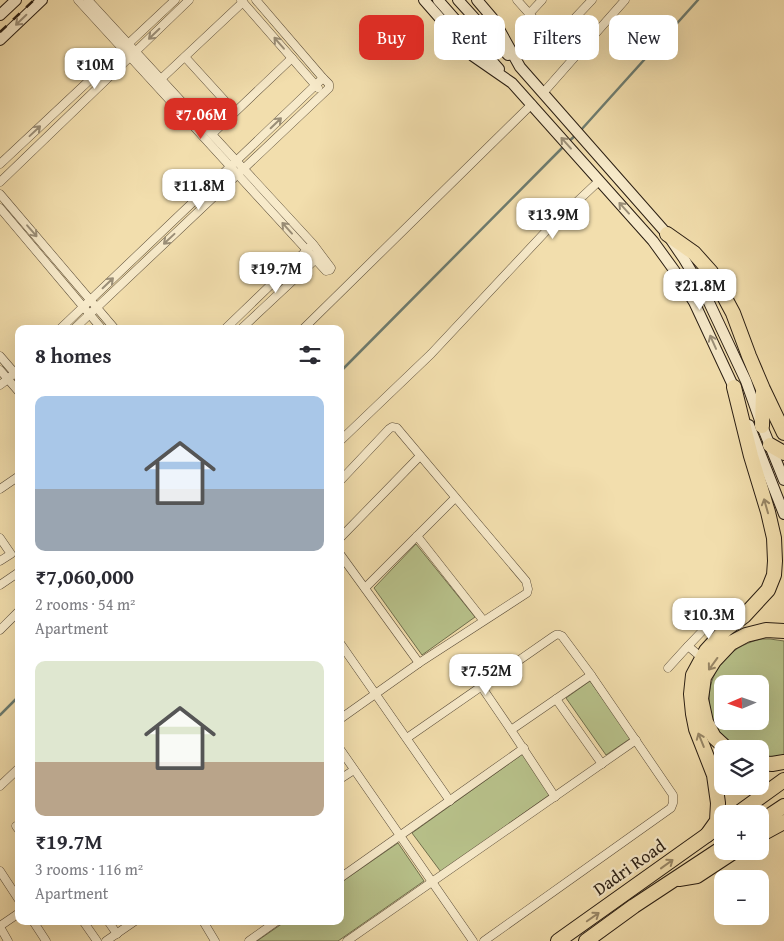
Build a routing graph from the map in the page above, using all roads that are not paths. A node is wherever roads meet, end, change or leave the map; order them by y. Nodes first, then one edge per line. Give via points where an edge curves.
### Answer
1 (16, 0) edge
2 (42, 0) edge
3 (78, 0) edge
4 (88, 0) edge
5 (175, 0) edge
6 (189, 0) edge
7 (256, 0) edge
8 (424, 0) edge
9 (438, 0) edge
10 (458, 0) edge
11 (477, 0) edge
12 (517, 0) edge
13 (542, 0) edge
14 (592, 0) edge
15 (625, 0) edge
16 (242, 1) edge
17 (529, 14) junction
18 (0, 15) edge
19 (0, 40) edge
20 (126, 46) junction
21 (133, 54) junction
22 (185, 57) junction
23 (292, 58) junction
24 (520, 68) junction
25 (323, 78) junction
26 (161, 79) junction
27 (512, 83) junction
28 (316, 85) junction
29 (323, 93) junction
30 (546, 97) junction
31 (68, 100) junction
32 (76, 108) junction
33 (535, 108) junction
34 (235, 112) junction
35 (212, 134) junction
36 (19, 147) junction
37 (28, 155) junction
38 (0, 164) edge
39 (233, 164) junction
40 (240, 171) junction
41 (597, 178) junction
42 (0, 182) edge
43 (0, 194) edge
44 (0, 208) edge
45 (667, 234) junction
46 (309, 247) junction
47 (90, 300) junction
48 (83, 307) junction
49 (97, 307) junction
50 (89, 314) junction
51 (64, 325) edge
52 (78, 325) edge
53 (99, 325) edge
54 (113, 325) edge
55 (229, 325) edge
56 (245, 325) edge
57 (307, 325) edge
58 (0, 356) edge
59 (0, 370) edge
60 (15, 376) edge
61 (8, 379) junction
62 (15, 379) edge
63 (0, 385) edge
64 (734, 387) junction
65 (763, 389) junction
66 (762, 426) junction
67 (784, 433) edge
68 (344, 437) edge
69 (770, 446) junction
70 (784, 453) edge
71 (420, 456) junction
72 (344, 477) edge
73 (15, 479) edge
74 (784, 480) edge
75 (0, 489) edge
76 (455, 498) junction
77 (784, 514) edge
78 (344, 534) edge
79 (417, 536) junction
80 (0, 538) edge
81 (344, 559) edge
82 (0, 561) edge
83 (15, 575) edge
84 (0, 585) edge
85 (365, 588) junction
86 (15, 615) edge
87 (483, 620) junction
88 (710, 623) dead end
89 (0, 630) edge
90 (784, 631) edge
91 (688, 646) junction
92 (344, 649) edge
93 (702, 658) junction
94 (419, 663) junction
95 (668, 668) dead end
96 (591, 675) junction
97 (481, 686) junction
98 (376, 693) junction
99 (556, 699) junction
100 (344, 716) edge
101 (511, 730) junction
102 (407, 738) junction
103 (636, 740) junction
104 (717, 740) edge
105 (524, 748) junction
106 (344, 755) edge
107 (784, 762) edge
108 (602, 764) junction
109 (769, 764) edge
110 (354, 770) junction
111 (15, 772) edge
112 (344, 776) edge
113 (780, 783) edge
114 (0, 786) edge
115 (555, 797) junction
116 (450, 801) junction
117 (749, 805) edge
118 (784, 806) edge
119 (769, 816) edge
120 (784, 822) edge
121 (714, 830) edge
122 (769, 830) edge
123 (400, 836) junction
124 (706, 836) junction
125 (714, 853) edge
126 (721, 860) edge
127 (0, 871) edge
128 (344, 875) edge
129 (675, 879) junction
130 (432, 882) junction
131 (15, 894) edge
132 (15, 916) edge
133 (36, 925) edge
134 (86, 925) edge
135 (110, 925) edge
136 (129, 925) edge
137 (205, 925) edge
138 (271, 925) edge
139 (0, 926) edge
140 (116, 934) junction
141 (8, 941) edge
142 (46, 941) edge
143 (97, 941) edge
144 (106, 941) edge
145 (215, 941) edge
146 (249, 941) edge
147 (347, 941) edge
148 (473, 941) edge
149 (484, 941) edge
150 (558, 941) edge
151 (586, 941) edge

1 - 18 main road
2 -> 19 main road
3 - 20 street
4 - 20 street
5 - 20 street
6 -> 21 street
7 - 25 street
8 - 27 main road via 473,56
9 - 27 main road
10 - 24 main road
11 - 24 main road via 494,20
12 - 17 street
13 - 17 street
14 - 17 street via 555,39
15 - 30 street
16 - 22 street
23 -> 16 street
20 - 21 street
20 - 31 street
21 - 26 street
21 - 32 street
21 - 39 street
22 - 26 street
22 - 34 street
23 - 28 street
23 - 34 street
24 - 30 main road
25 - 28 street
25 - 29 street via 329,84
26 - 35 street
27 - 33 main road
28 - 29 street
39 -> 28 street
29 - 40 street
30 - 45 main road
31 - 32 street
36 -> 31 street
32 - 37 street
41 -> 33 main road
33 - 57 street
34 - 35 street
35 - 39 street
36 - 37 street
36 - 38 street
37 - 42 street
39 - 40 street
47 -> 39 street
40 - 46 street
40 -> 49 street
64 -> 41 main road via 694,302 674,270 653,241
41 - 68 street via 431,354
43 -> 47 street
44 - 48 street
45 - 65 highway via 694,253 711,272 733,313
45 - 66 main road via 706,296 746,381
46 - 55 street
46 - 56 street via 318,256
47 - 48 street
47 - 49 street
48 - 50 street
48 - 51 street
49 - 50 street
49 - 54 street
50 - 52 street
50 - 53 street
58 - 60 street
59 - 61 street
61 - 62 street
61 - 63 street
64 - 77 main road
93 -> 64 highway via 726,629 744,616 768,590 774,576 774,538
65 - 66 highway
65 - 67 highway
66 - 69 main road
69 - 70 highway
69 - 74 main road
71 - 72 street via 397,428 392,427
71 - 76 street
71 - 78 street
73 - 75 street
76 - 79 street
76 - 87 street via 528,585 527,593
79 - 85 street
79 - 87 street
80 - 82 street via 11,554
81 - 85 street
83 - 84 street
85 - 94 street
86 - 89 street
87 - 94 street
88 - 91 street
90 -> 104 highway via 766,630 731,643 704,677 701,699 706,722
91 - 93 street
91 - 95 street
92 - 98 street
124 -> 93 highway via 717,821 718,802 714,775 693,714 693,675
94 - 98 street
96 - 97 street via 562,636 557,634
96 - 99 street
96 - 103 street
97 - 101 street
97 - 102 street
98 - 100 street
98 - 102 street
99 - 101 street
99 - 108 street
101 - 105 street
102 - 116 street
103 - 108 street
103 - 149 street via 673,795 671,808
105 - 115 street
105 - 116 street
106 - 110 street
107 - 109 highway
108 - 115 street
110 - 112 street
110 - 123 street
111 - 114 street
113 - 117 highway
115 - 130 street
116 - 123 street
118 - 119 highway
120 - 122 highway
121 - 124 highway, Dadri Road
123 - 128 street
123 - 130 street
150 -> 124 highway, Dadri Road
125 - 129 highway, Dadri Road
126 - 129 highway via 697,876
127 - 131 street
129 - 151 highway, Dadri Road
130 - 147 street
130 - 148 street
132 - 139 street
133 - 142 street
134 - 143 street
135 - 140 street
136 - 140 street
137 - 145 street
138 - 146 street
139 - 141 street
140 - 144 street

